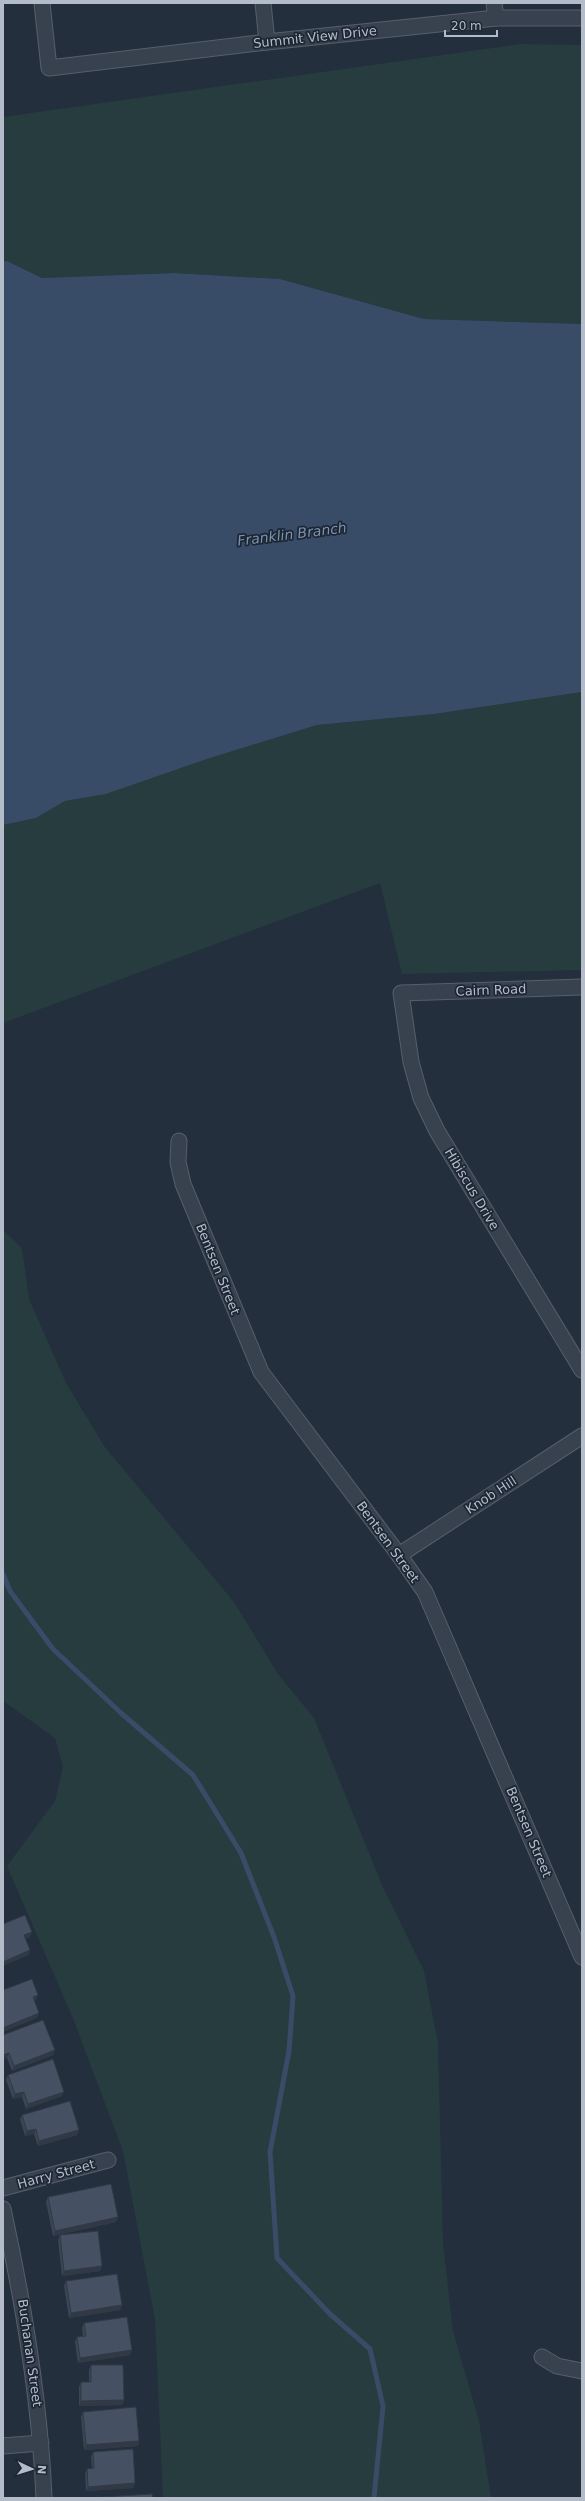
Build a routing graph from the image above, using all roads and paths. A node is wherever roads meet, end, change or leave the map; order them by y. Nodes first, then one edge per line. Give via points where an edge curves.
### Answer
1 (42, 3) edge
2 (263, 3) edge
3 (494, 3) edge
4 (496, 18) junction
5 (582, 18) edge
6 (267, 42) junction
7 (582, 987) edge
8 (401, 993) joint
9 (179, 1141) dead end
10 (582, 1370) edge
11 (582, 1436) edge
12 (399, 1555) junction
13 (582, 1957) edge
14 (108, 2160) dead end
15 (3, 2188) edge
16 (3, 2209) edge
17 (542, 2357) dead end
18 (582, 2371) edge
19 (41, 2443) junction
20 (3, 2446) edge
21 (44, 2498) edge

1 - 6 street, Summit View Drive via 49,68
2 - 6 street
3 - 4 street
4 - 5 street, Summit View Drive
4 - 6 street, Summit View Drive
7 - 8 street, Cairn Road
8 - 10 street, Hibiscus Drive via 411,1062 421,1098 437,1131
9 - 12 street, Bentsen Street via 178,1162 183,1184 261,1372
11 - 12 street, Knob Hill
12 - 13 street, Bentsen Street via 425,1592 437,1616
14 - 15 street, Harry Street
16 - 19 street, Buchanan Street via 27,2326
17 - 18 street via 557,2366
19 - 20 street
19 - 21 street, Buchanan Street

